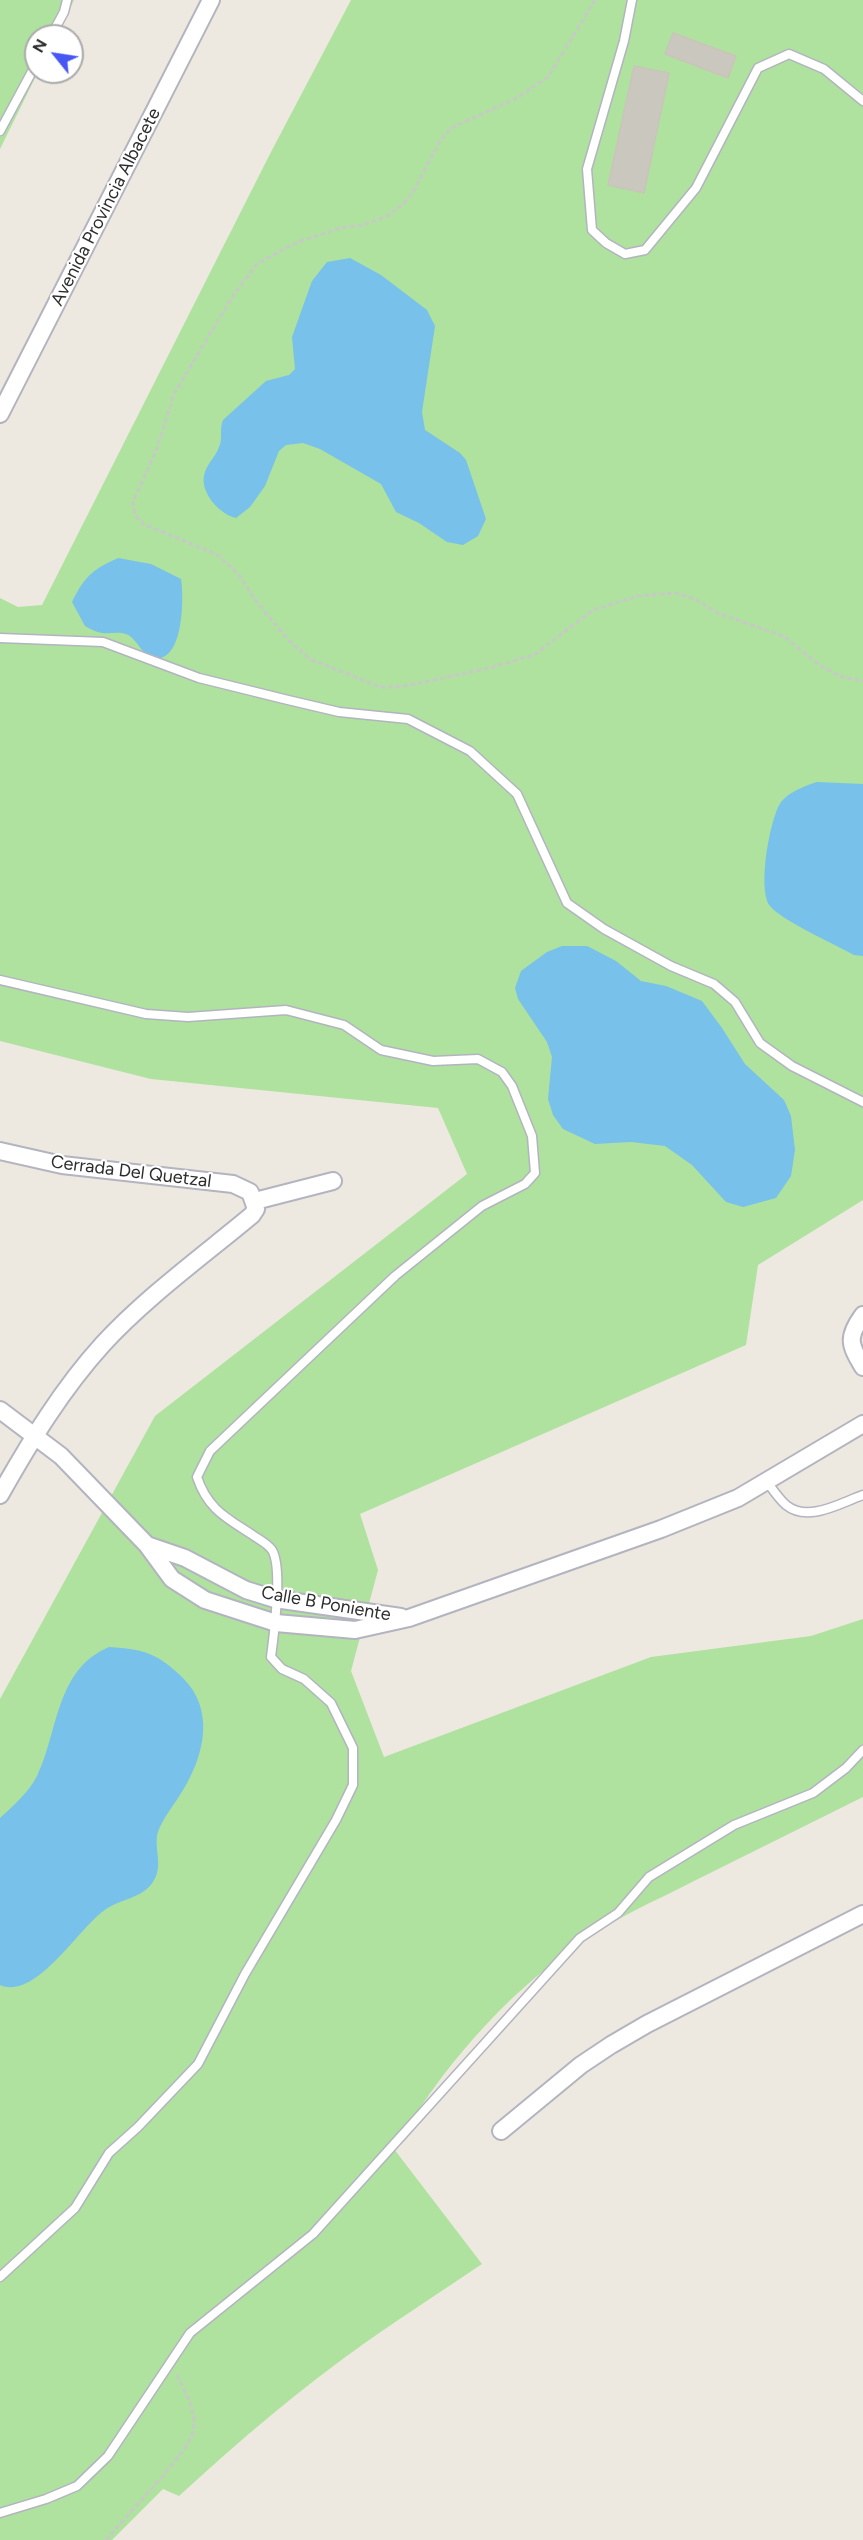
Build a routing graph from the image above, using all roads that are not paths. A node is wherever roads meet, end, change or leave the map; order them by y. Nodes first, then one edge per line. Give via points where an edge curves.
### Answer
1 (67, 0) edge
2 (211, 0) edge
3 (632, 0) edge
4 (58, 24) edge
5 (25, 84) edge
6 (863, 101) edge
7 (0, 130) edge
8 (0, 414) edge
9 (0, 638) edge
10 (0, 980) edge
11 (863, 1102) edge
12 (0, 1150) edge
13 (333, 1181) dead end
14 (255, 1201) junction
15 (863, 1315) edge
16 (863, 1367) edge
17 (0, 1410) edge
18 (863, 1424) edge
19 (34, 1434) junction
20 (768, 1483) junction
21 (0, 1495) edge
22 (863, 1495) edge
23 (147, 1545) junction
24 (275, 1599) junction
25 (409, 1618) junction
26 (276, 1623) junction
27 (863, 1749) edge
28 (863, 1914) edge
29 (501, 2131) dead end
30 (0, 2277) edge
31 (0, 2513) edge

1 - 4 lane
2 - 8 street, Avenida Provincia Albacete
3 - 6 lane via 587,169 592,230 625,254 645,250 696,188 758,68 789,54 824,69
5 - 7 lane
9 - 11 lane via 104,642 199,678 339,712 408,719 470,751 517,794 567,903 671,966 714,984 735,1002 760,1043 792,1066
10 - 24 lane via 146,1014 188,1017 286,1010 344,1025 381,1050 433,1061 478,1059 502,1072 512,1086 532,1136 535,1173 525,1184 482,1206 395,1276 210,1451 197,1478 203,1496 223,1516 271,1549 277,1563
12 - 14 street, Cerrada Del Quetzal via 62,1165 233,1185 250,1192
13 - 14 street
14 - 19 street via 252,1215 104,1343
15 - 16 street via 852,1330 851,1348
17 - 19 street
18 - 20 street, Calle B Poniente
19 - 21 street
19 - 23 street via 61,1456
20 - 22 lane via 783,1503 802,1512 818,1512
20 - 25 street, Calle B Poniente via 661,1529
23 - 24 street, Calle B Poniente
23 - 26 street, Calle B Poniente via 172,1579 205,1600
24 - 25 street, Calle B Poniente
24 - 26 lane
25 - 26 street, Calle B Poniente via 355,1630
26 - 30 lane via 271,1656 282,1669 304,1679 331,1703 353,1748 353,1785 336,1821 244,1974 198,2064 109,2153 75,2208
27 - 31 lane via 846,1768 813,1793 734,1825 649,1877 618,1913 580,1938 313,2234 190,2333 108,2456 77,2486
28 - 29 street via 611,2045

